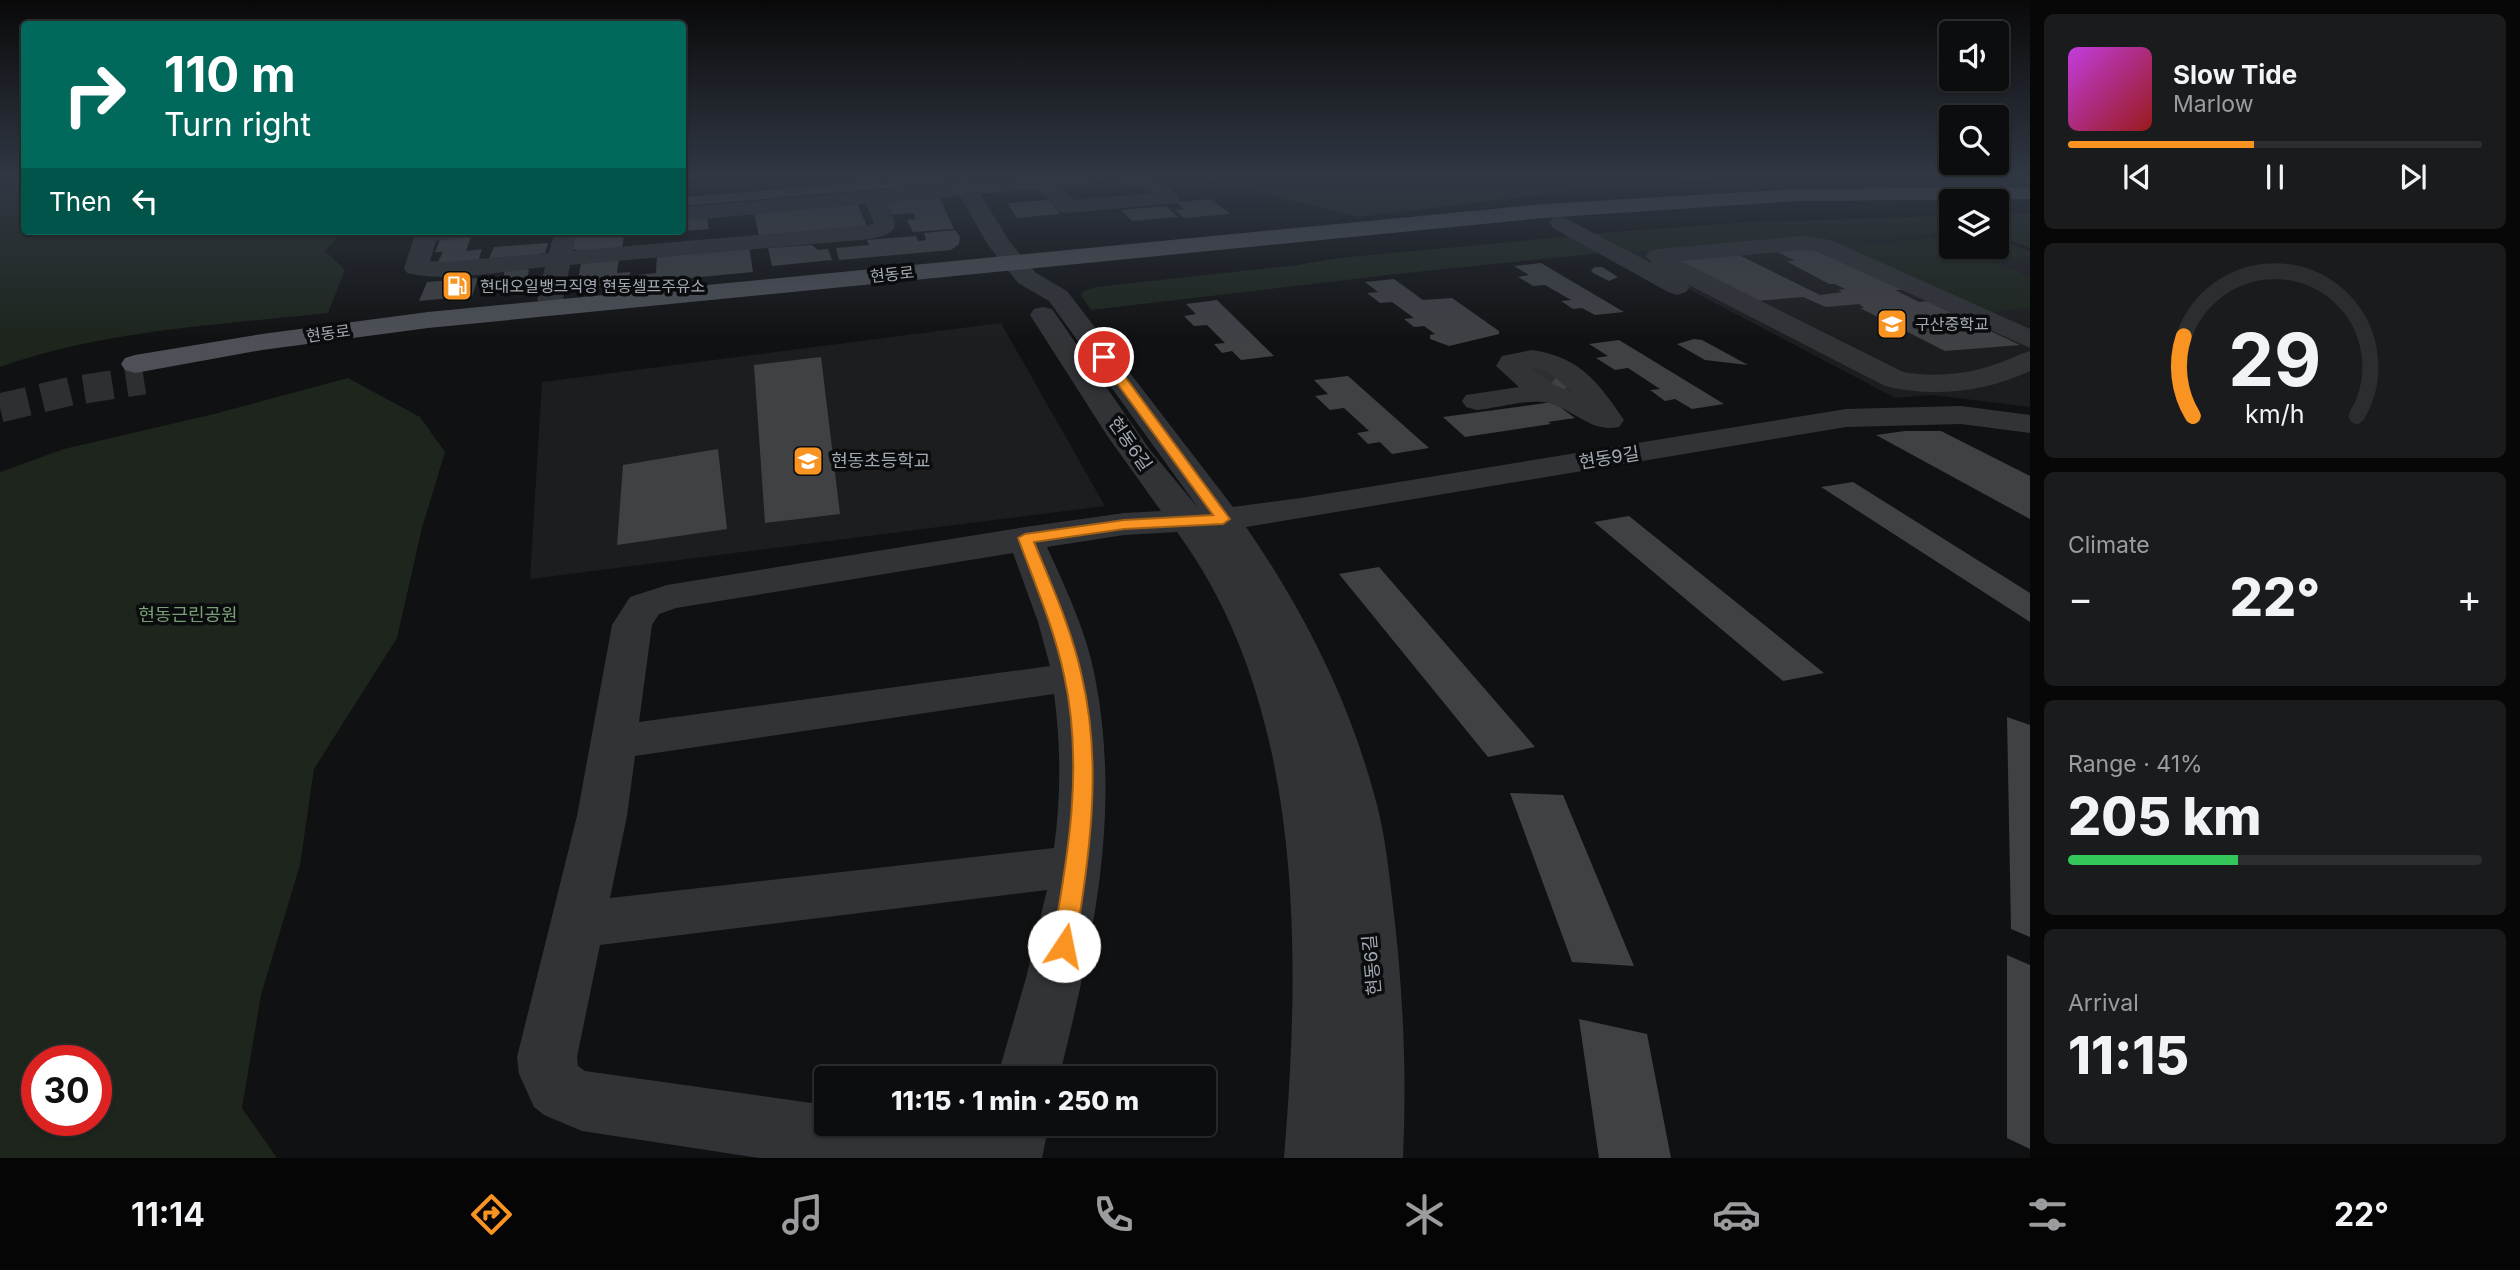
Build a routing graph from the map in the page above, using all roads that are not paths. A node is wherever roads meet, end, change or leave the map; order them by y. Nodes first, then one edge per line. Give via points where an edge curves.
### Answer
1 (856, 232) edge
2 (995, 232) edge
3 (1372, 232) edge
4 (1457, 232) edge
5 (1578, 232) edge
6 (423, 235) edge
7 (565, 235) edge
8 (559, 259) junction
9 (1020, 270) junction
10 (553, 307) junction
11 (2030, 340) edge
12 (2030, 360) edge
13 (1981, 378) junction
14 (1558, 393) junction
15 (1477, 401) dead end
16 (1916, 415) junction
17 (1608, 420) junction
18 (2023, 423) edge
19 (1671, 447) junction
20 (1206, 520) junction
21 (1025, 538) junction
22 (1074, 677) junction
23 (615, 742) junction
24 (1077, 866) junction
25 (578, 925) junction
26 (1031, 1066) edge
27 (1015, 1136) edge
28 (973, 1158) edge
29 (1010, 1158) edge
30 (1316, 1158) edge
31 (1371, 1158) edge

1 - 8 street
2 - 9 street, 현동6길
3 - 9 main road, 현동로
4 - 9 main road, 현동로
5 - 16 street
6 - 8 street via 415,265 421,269
7 - 8 street
8 - 10 street via 550,299
9 - 10 main road, 현동로
9 - 10 main road, 현동로 via 139,372 325,334
9 - 20 street, 현동6길 via 1033,300 1153,477
11 - 13 street via 1824,245 1658,256 1758,311 1775,303 1783,305 1882,358 1869,369 1886,377 1914,383
12 - 13 street via 2008,372
13 - 18 street via 2000,406
14 - 15 street
14 - 17 street
14 - 17 street via 1513,370 1512,362 1541,359 1557,365 1582,382
16 - 18 street, 현동9길
16 - 19 street, 현동9길 via 1846,418
17 - 19 street
19 - 20 street, 현동9길 via 1301,509
20 - 21 street, 현동9길 via 1124,524
20 - 30 street, 현동6길 via 1275,689 1308,835 1323,1044
20 - 31 street, 현동6길 via 1255,569 1298,651 1337,748 1356,821 1376,1002
21 - 22 street
21 - 23 street, 현동9길 via 655,600 644,606 632,625
22 - 23 street
22 - 24 street via 1083,778
23 - 25 street, 현동9길
24 - 25 street
24 - 26 street via 1064,946
25 - 28 street, 현동9길 via 547,1057 549,1079 562,1094 582,1101
27 - 29 street

